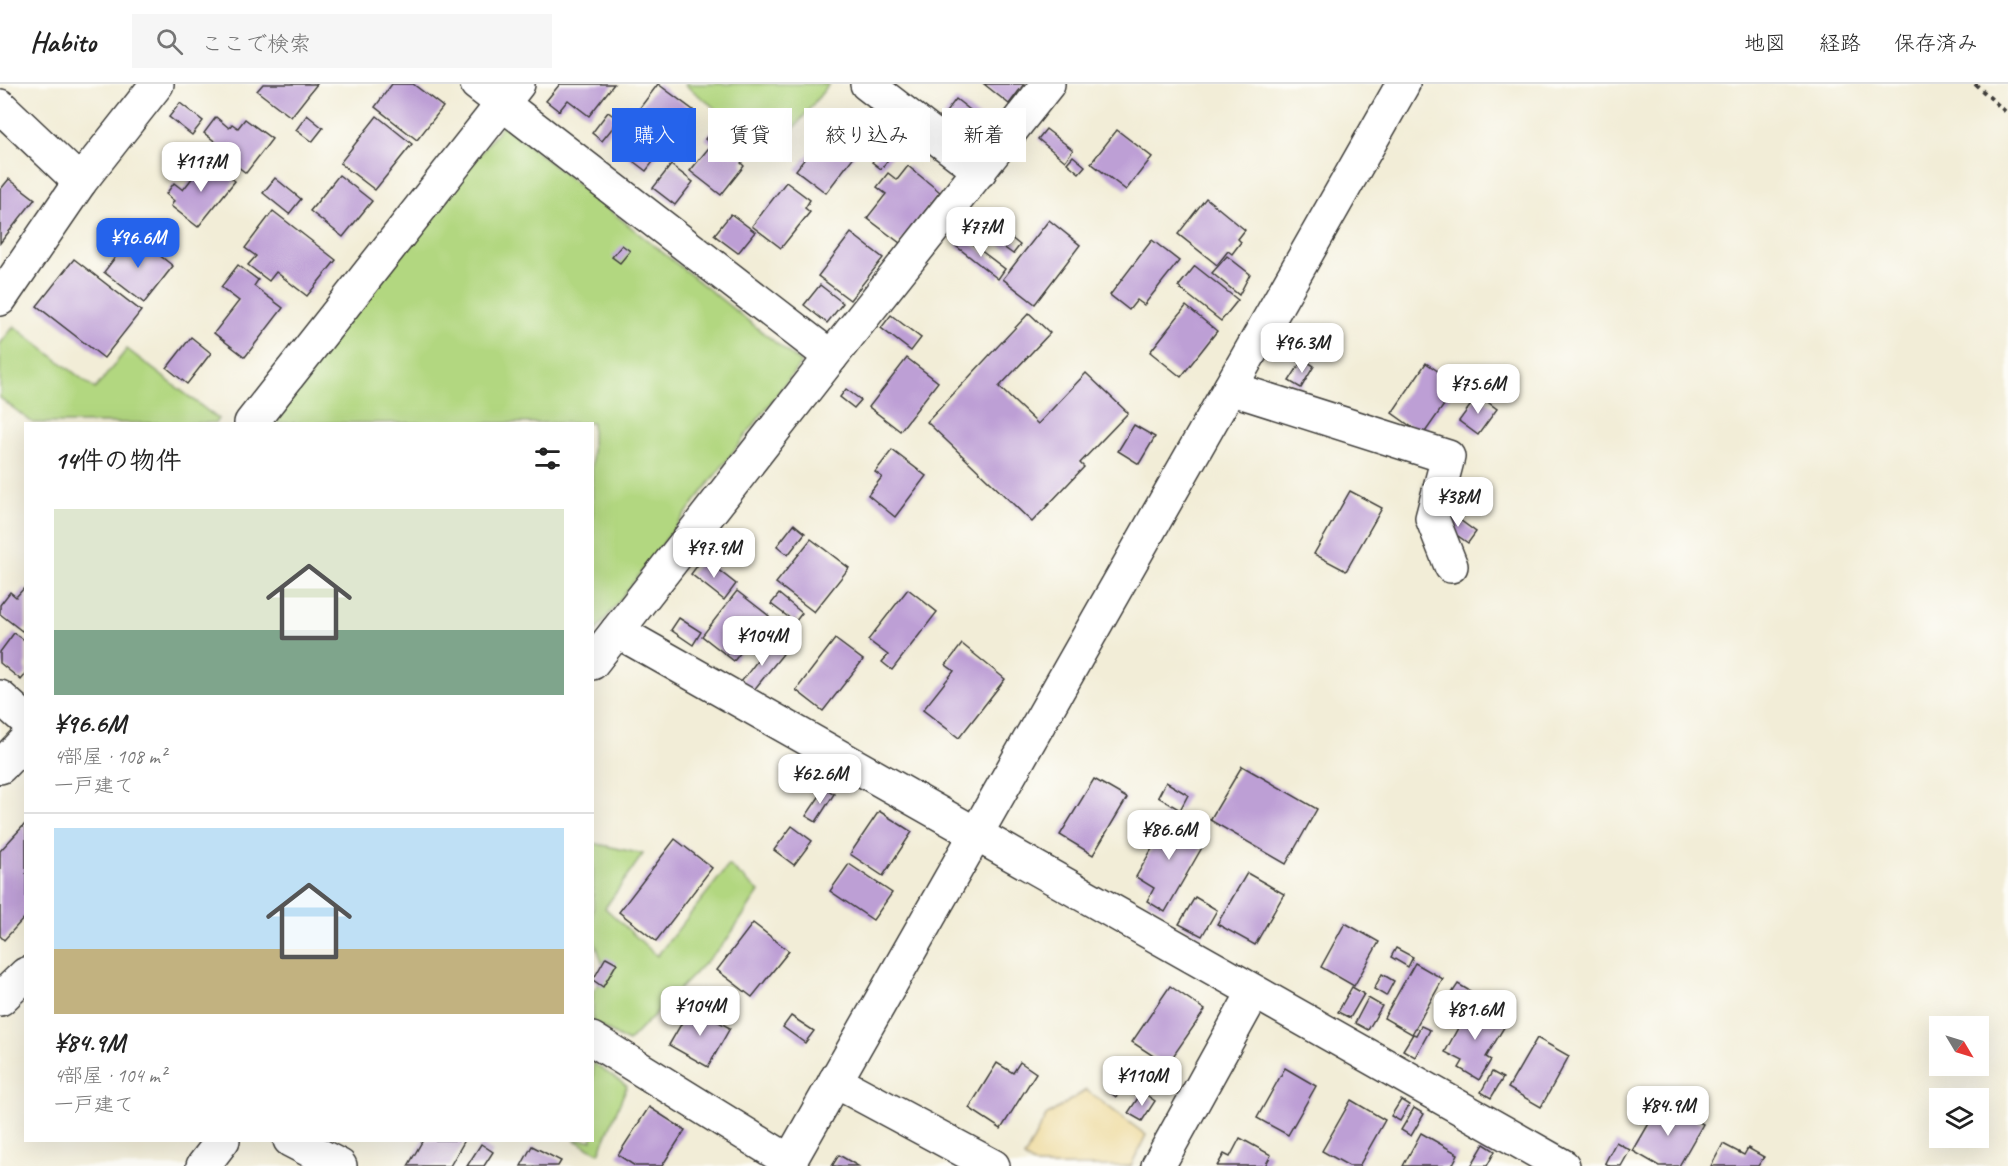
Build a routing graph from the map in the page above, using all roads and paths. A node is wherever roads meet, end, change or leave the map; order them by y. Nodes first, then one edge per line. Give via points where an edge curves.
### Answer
1 (157, 84) edge
2 (477, 84) edge
3 (867, 84) edge
4 (1048, 84) edge
5 (1403, 84) edge
6 (1975, 84) edge
7 (510, 94) edge
8 (0, 106) edge
9 (2008, 114) edge
10 (980, 171) junction
11 (80, 182) junction
12 (0, 299) edge
13 (831, 357) junction
14 (1230, 388) junction
15 (252, 422) edge
16 (1451, 566) dead end
17 (617, 631) junction
18 (594, 660) edge
19 (20, 716) edge
20 (0, 767) edge
21 (976, 834) junction
22 (24, 976) edge
23 (1254, 992) junction
24 (0, 999) edge
25 (594, 1040) edge
26 (835, 1081) junction
27 (221, 1142) edge
28 (294, 1142) edge
29 (788, 1164) edge
30 (203, 1166) edge
31 (340, 1166) edge
32 (993, 1166) edge
33 (1158, 1166) edge
34 (1563, 1166) edge

1 - 11 street
2 - 7 street
3 - 10 street
4 - 10 street
5 - 14 street
6 - 9 path
7 - 13 street
7 - 15 street
8 - 11 street
10 - 13 street
11 - 12 street
13 - 17 street
14 - 16 street via 1448,457 1432,518
14 - 21 street
17 - 18 street
17 - 21 street
19 - 20 street
21 - 23 street
21 - 26 street
22 - 24 street
23 - 33 street
23 - 34 street
25 - 29 street
26 - 29 street
26 - 32 street
27 - 30 street
28 - 31 street

